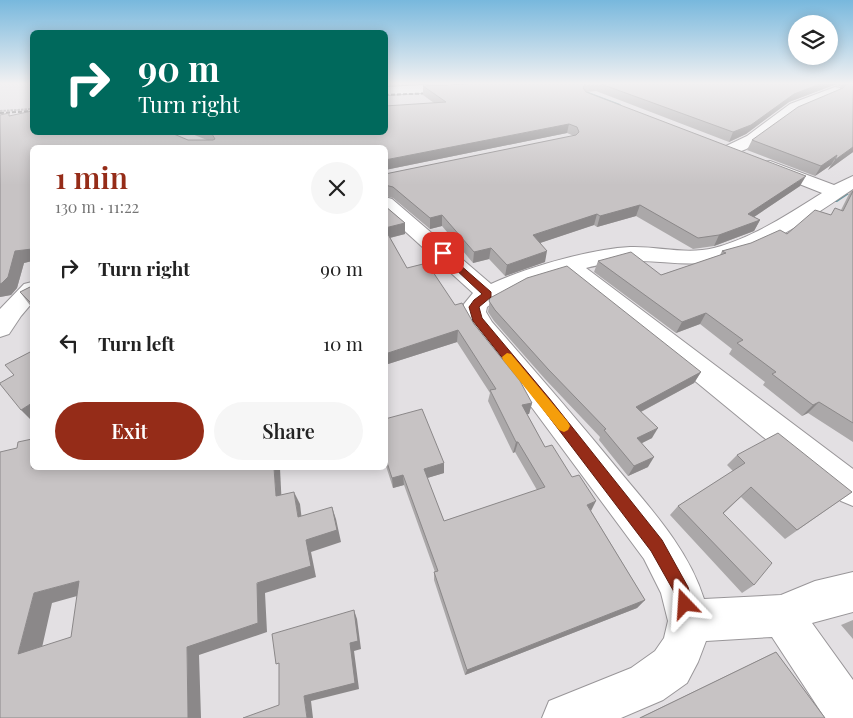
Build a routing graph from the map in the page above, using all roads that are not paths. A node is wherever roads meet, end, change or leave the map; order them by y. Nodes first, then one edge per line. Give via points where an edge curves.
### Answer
1 (781, 118) edge
2 (712, 143) edge
3 (730, 150) junction
4 (844, 186) edge
5 (388, 206) edge
6 (569, 266) junction
7 (30, 291) edge
8 (488, 294) junction
9 (0, 328) edge
10 (853, 490) edge
11 (853, 592) edge
12 (782, 616) junction
13 (689, 621) junction
14 (566, 718) edge
15 (852, 718) edge

1 - 3 street via 752,139
2 - 3 street
3 - 4 street
4 - 6 street via 780,226 716,254 684,258 628,254
5 - 8 street
6 - 8 street via 514,282
6 - 10 street
7 - 9 street
8 - 13 street via 474,307 477,319 656,546 680,587
11 - 12 street via 815,601
12 - 13 street
12 - 15 street
13 - 14 street via 683,647 671,667 647,684

